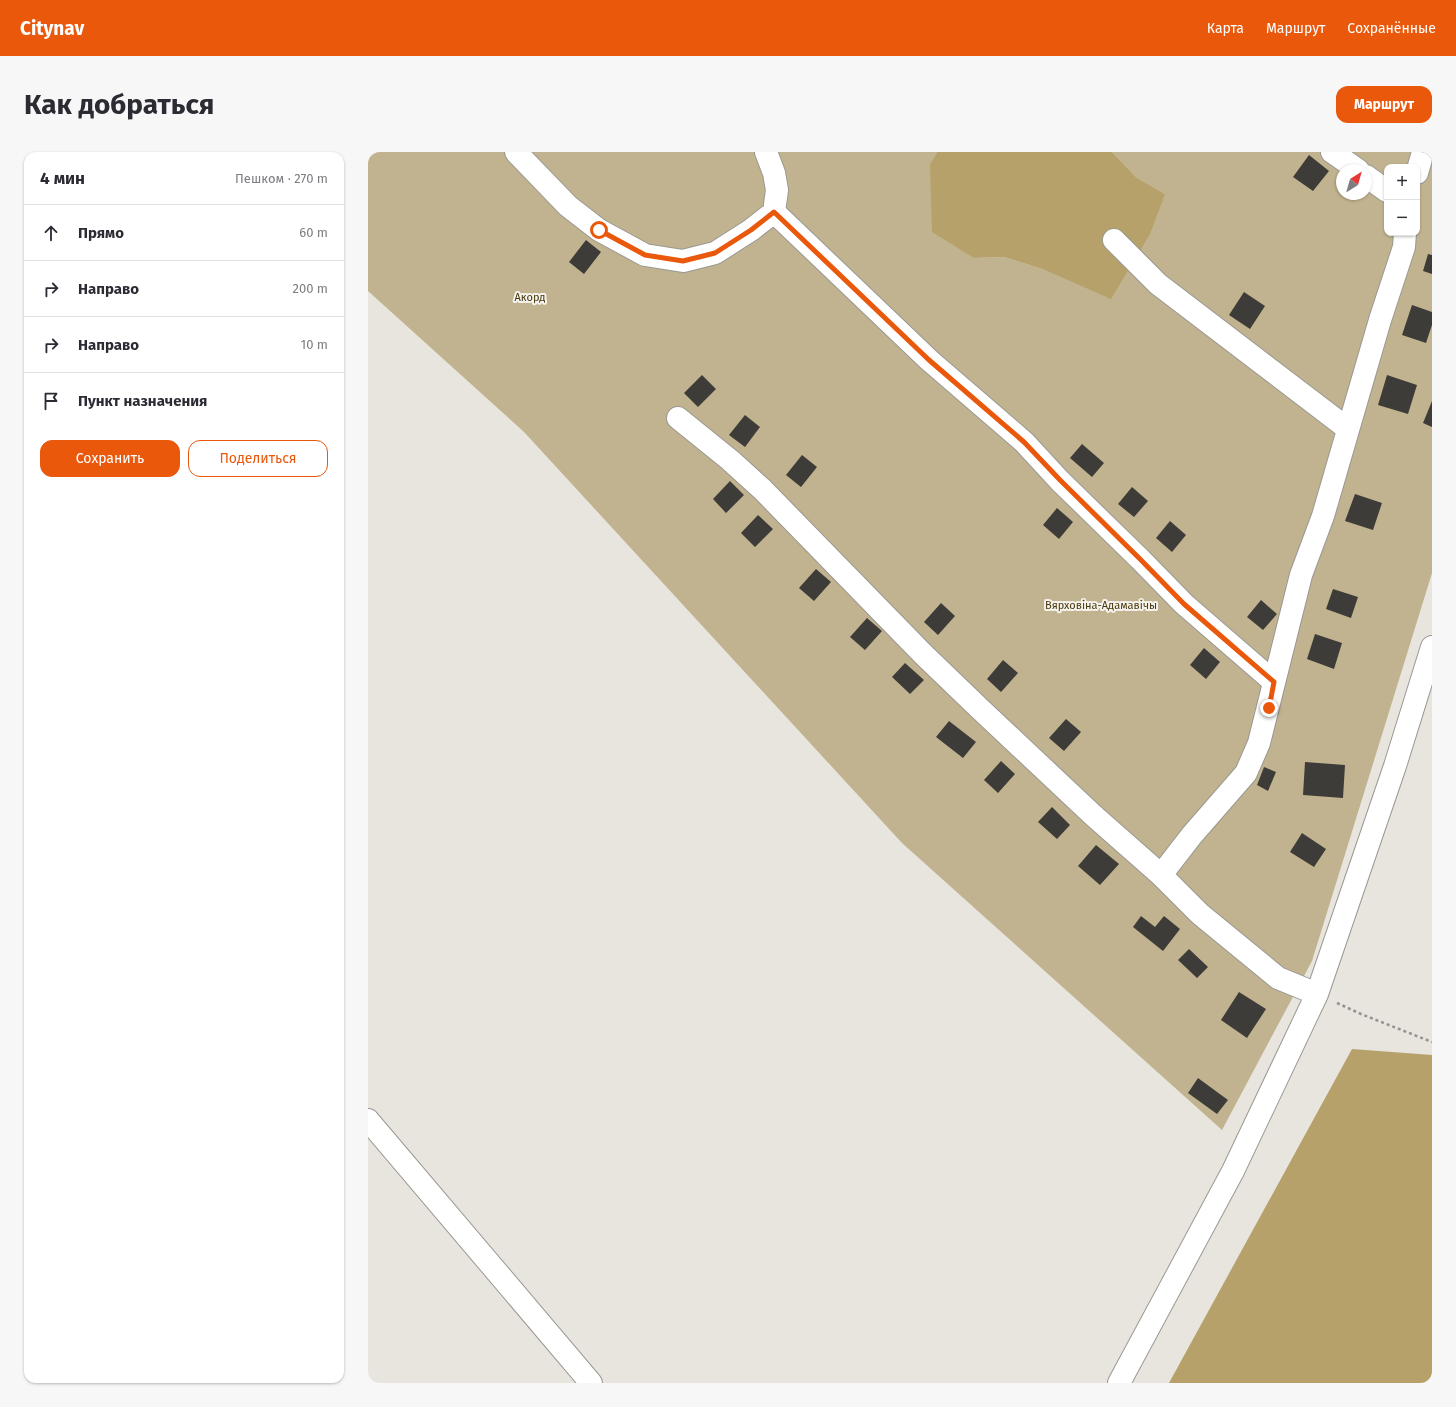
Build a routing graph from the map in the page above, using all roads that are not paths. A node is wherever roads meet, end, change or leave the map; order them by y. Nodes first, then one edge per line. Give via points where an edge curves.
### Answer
1 (516, 152) edge
2 (766, 152) edge
3 (1332, 152) edge
4 (1423, 152) edge
5 (1349, 164) edge
6 (1420, 164) edge
7 (1372, 180) edge
8 (1384, 189) edge
9 (774, 212) junction
10 (1405, 236) edge
11 (1114, 240) dead end
12 (678, 418) dead end
13 (1348, 429) junction
14 (1432, 647) edge
15 (1274, 682) junction
16 (1161, 875) junction
17 (1316, 994) junction
18 (368, 1120) edge
19 (591, 1383) edge
20 (1119, 1383) edge

1 - 9 street via 568,206 599,230 645,255 683,261 715,253
2 - 9 street via 777,190
3 - 5 street
4 - 6 street
7 - 8 street
9 - 15 street via 929,360 1024,442 1184,604
10 - 13 street via 1404,248
11 - 13 street via 1158,284
12 - 16 street via 762,488 923,654 1055,780
13 - 15 street via 1323,516 1301,575
14 - 17 street via 1390,780
15 - 16 street via 1260,743 1246,774 1192,835
16 - 17 street via 1200,914 1278,978
17 - 20 street via 1233,1171
18 - 19 street

